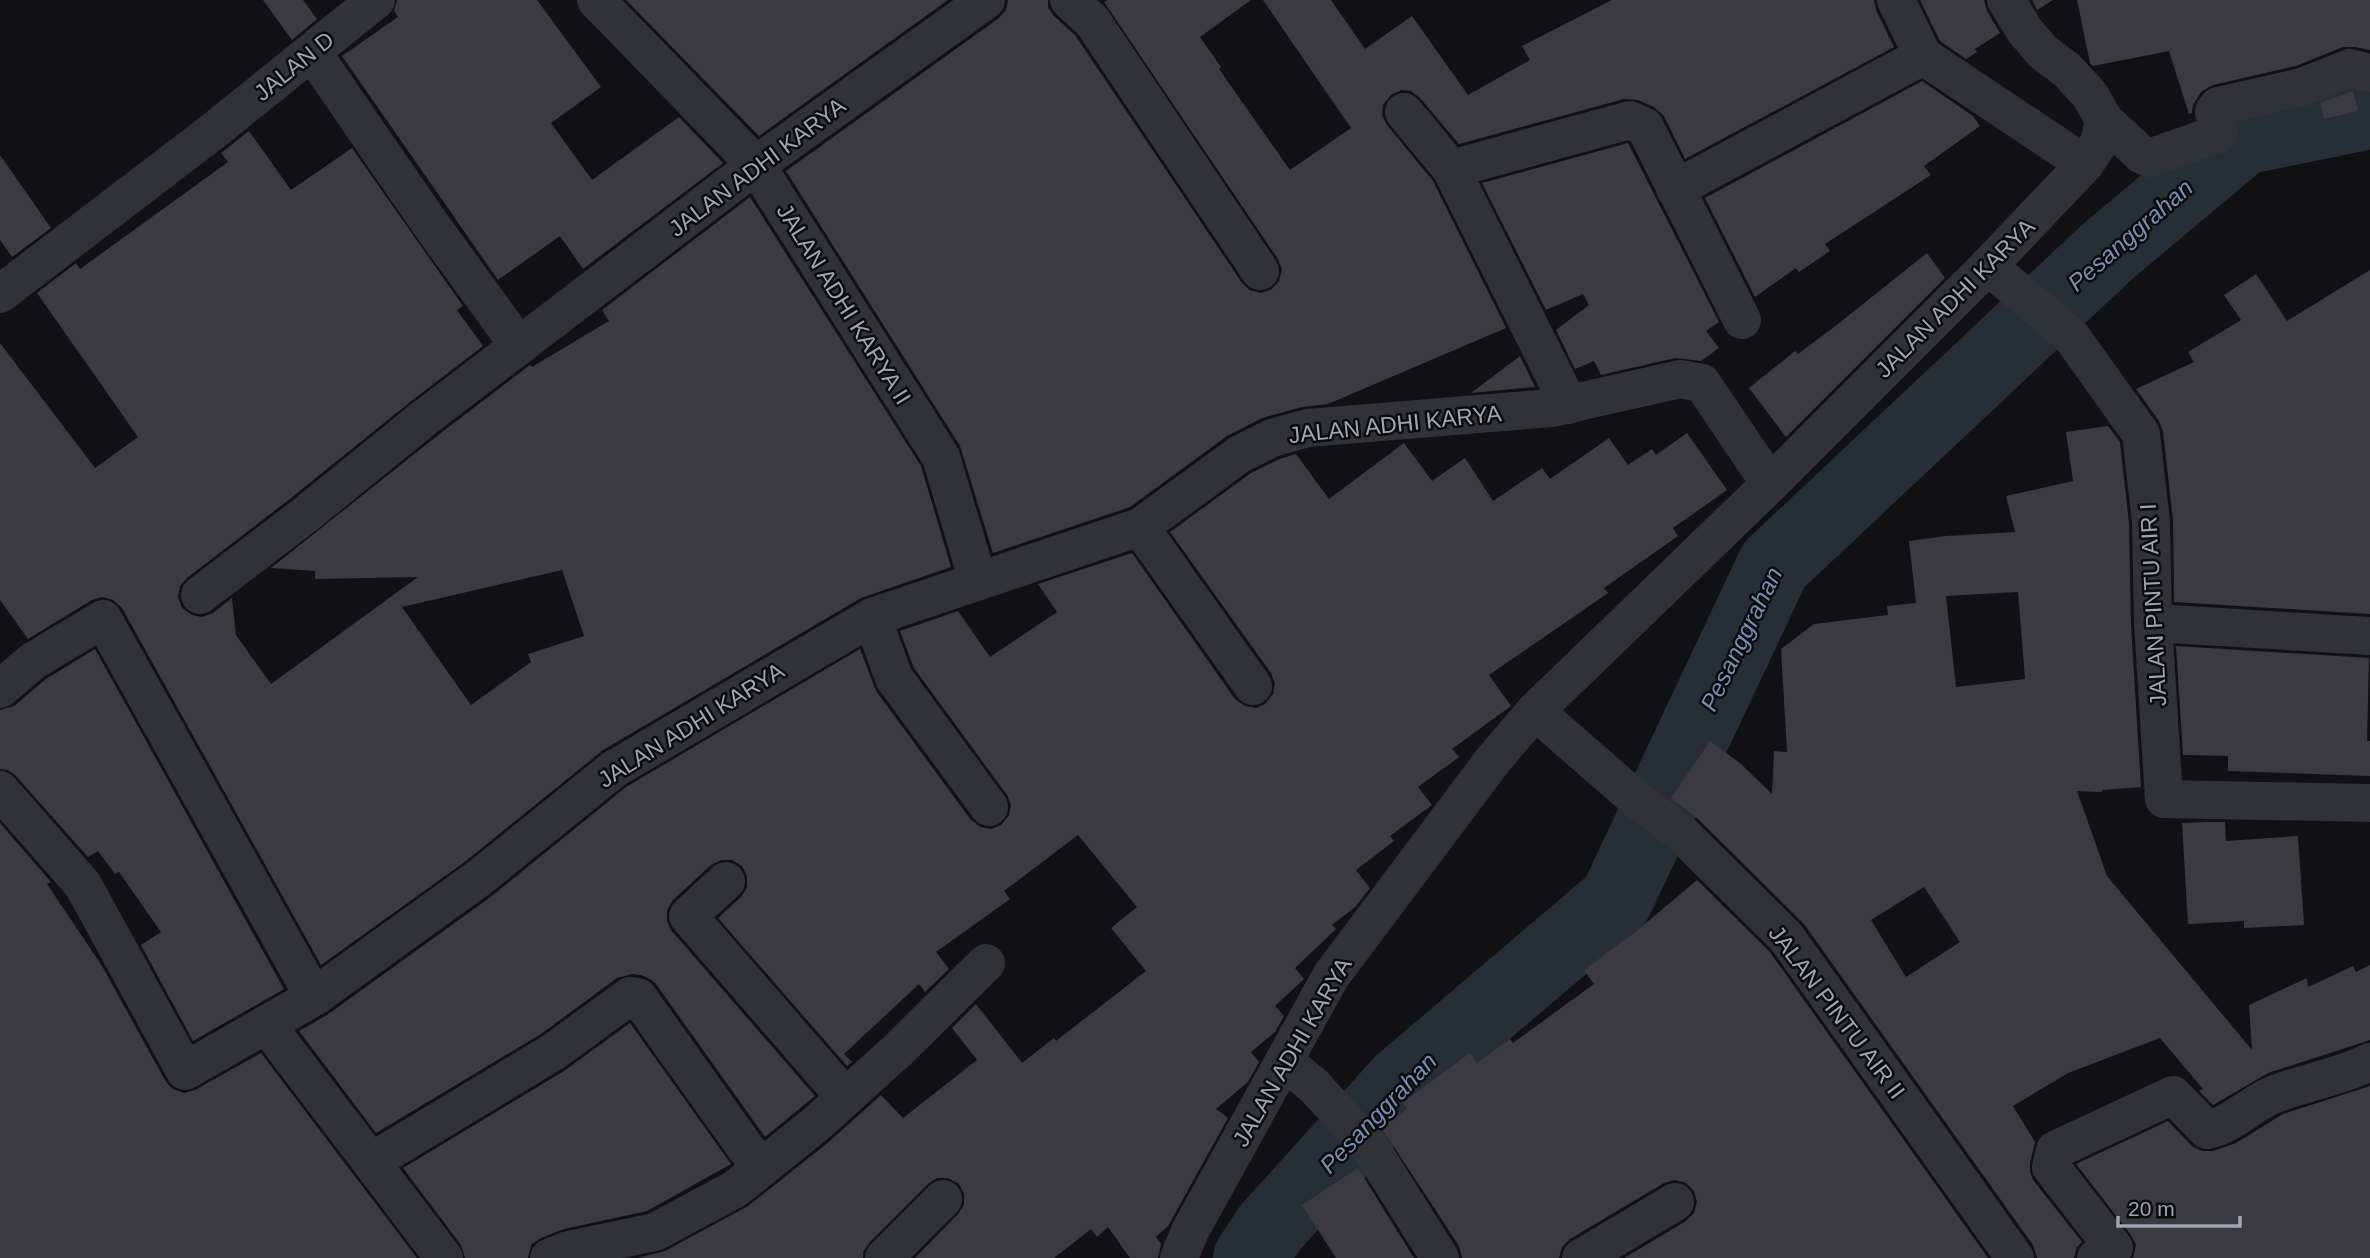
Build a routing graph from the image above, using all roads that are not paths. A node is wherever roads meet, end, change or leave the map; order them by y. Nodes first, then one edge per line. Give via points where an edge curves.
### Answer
1 (376, 0) edge
2 (596, 0) edge
3 (986, 0) edge
4 (1069, 0) edge
5 (1896, 0) edge
6 (2013, 2) edge
7 (312, 52) junction
8 (1923, 56) junction
9 (2370, 73) edge
10 (1404, 112) dead end
11 (2104, 120) junction
12 (2085, 164) junction
13 (756, 165) junction
14 (1451, 169) junction
15 (1675, 189) junction
16 (1988, 266) junction
17 (1260, 271) dead end
18 (0, 294) edge
19 (1742, 320) dead end
20 (519, 346) junction
21 (1569, 405) junction
22 (1770, 484) junction
23 (1140, 527) junction
24 (978, 581) junction
25 (200, 595) dead end
26 (872, 617) junction
27 (2152, 624) junction
28 (2370, 636) edge
29 (1253, 686) dead end
30 (0, 689) edge
31 (1535, 711) junction
32 (0, 790) edge
33 (2370, 803) edge
34 (989, 807) dead end
35 (726, 881) dead end
36 (986, 962) dead end
37 (314, 997) junction
38 (266, 1024) junction
39 (1285, 1062) junction
40 (2370, 1062) edge
41 (845, 1097) junction
42 (371, 1162) junction
43 (760, 1168) junction
44 (943, 1199) dead end
45 (1675, 1202) dead end
46 (444, 1258) edge
47 (549, 1258) edge
48 (884, 1258) edge
49 (1179, 1258) edge
50 (1440, 1258) edge
51 (1581, 1258) edge
52 (2015, 1258) edge
53 (2096, 1258) edge

1 - 7 street, JALAN D
2 - 13 street, JALAN ADHI KARYA II
3 - 13 street, JALAN ADHI KARYA
4 - 17 street via 1092,21
5 - 8 street
6 - 11 street via 2025,31 2090,95
7 - 18 street, JALAN D
7 - 20 street
8 - 12 street
8 - 15 street
9 - 11 street via 2350,68 2302,87 2218,106 2214,111 2218,134 2149,158
10 - 14 street
11 - 12 street, JALAN ADHI KARYA via 2099,143
12 - 16 street, JALAN ADHI KARYA
13 - 20 street, JALAN ADHI KARYA
13 - 24 street, JALAN ADHI KARYA II via 942,457
14 - 15 street via 1630,120 1646,127
14 - 21 street
15 - 19 street
16 - 22 street, JALAN ADHI KARYA
16 - 27 street, JALAN PINTU AIR I via 2071,336 2141,433 2151,522
20 - 25 street, JALAN ADHI KARYA
21 - 22 street, JALAN ADHI KARYA via 1679,379 1702,383
21 - 23 street, JALAN ADHI KARYA via 1308,428 1272,438 1240,454
22 - 31 street, JALAN ADHI KARYA
23 - 24 street, JALAN ADHI KARYA
23 - 29 street
24 - 26 street, JALAN ADHI KARYA
26 - 34 street via 894,678
26 - 37 street, JALAN ADHI KARYA via 614,769 479,878
27 - 28 street
27 - 33 street, JALAN PINTU AIR I via 2164,799
30 - 37 street via 33,661 103,619
31 - 39 street, JALAN ADHI KARYA via 1331,976
31 - 52 street, JALAN PINTU AIR II via 1682,834 1786,937
32 - 38 street, JALAN ADHI KARYA via 83,885 185,1071
35 - 41 street via 688,916
36 - 41 street
37 - 38 street, JALAN ADHI KARYA
38 - 42 street
39 - 49 street, JALAN ADHI KARYA
39 - 50 street via 1314,1086 1370,1147
40 - 53 street via 2272,1094 2221,1127 2207,1130 2173,1095 2055,1150 2051,1167 2114,1248
41 - 43 street
42 - 43 street via 553,1052 630,996 638,998
42 - 46 street
43 - 47 street via 735,1189 655,1232
44 - 48 street
45 - 51 street

